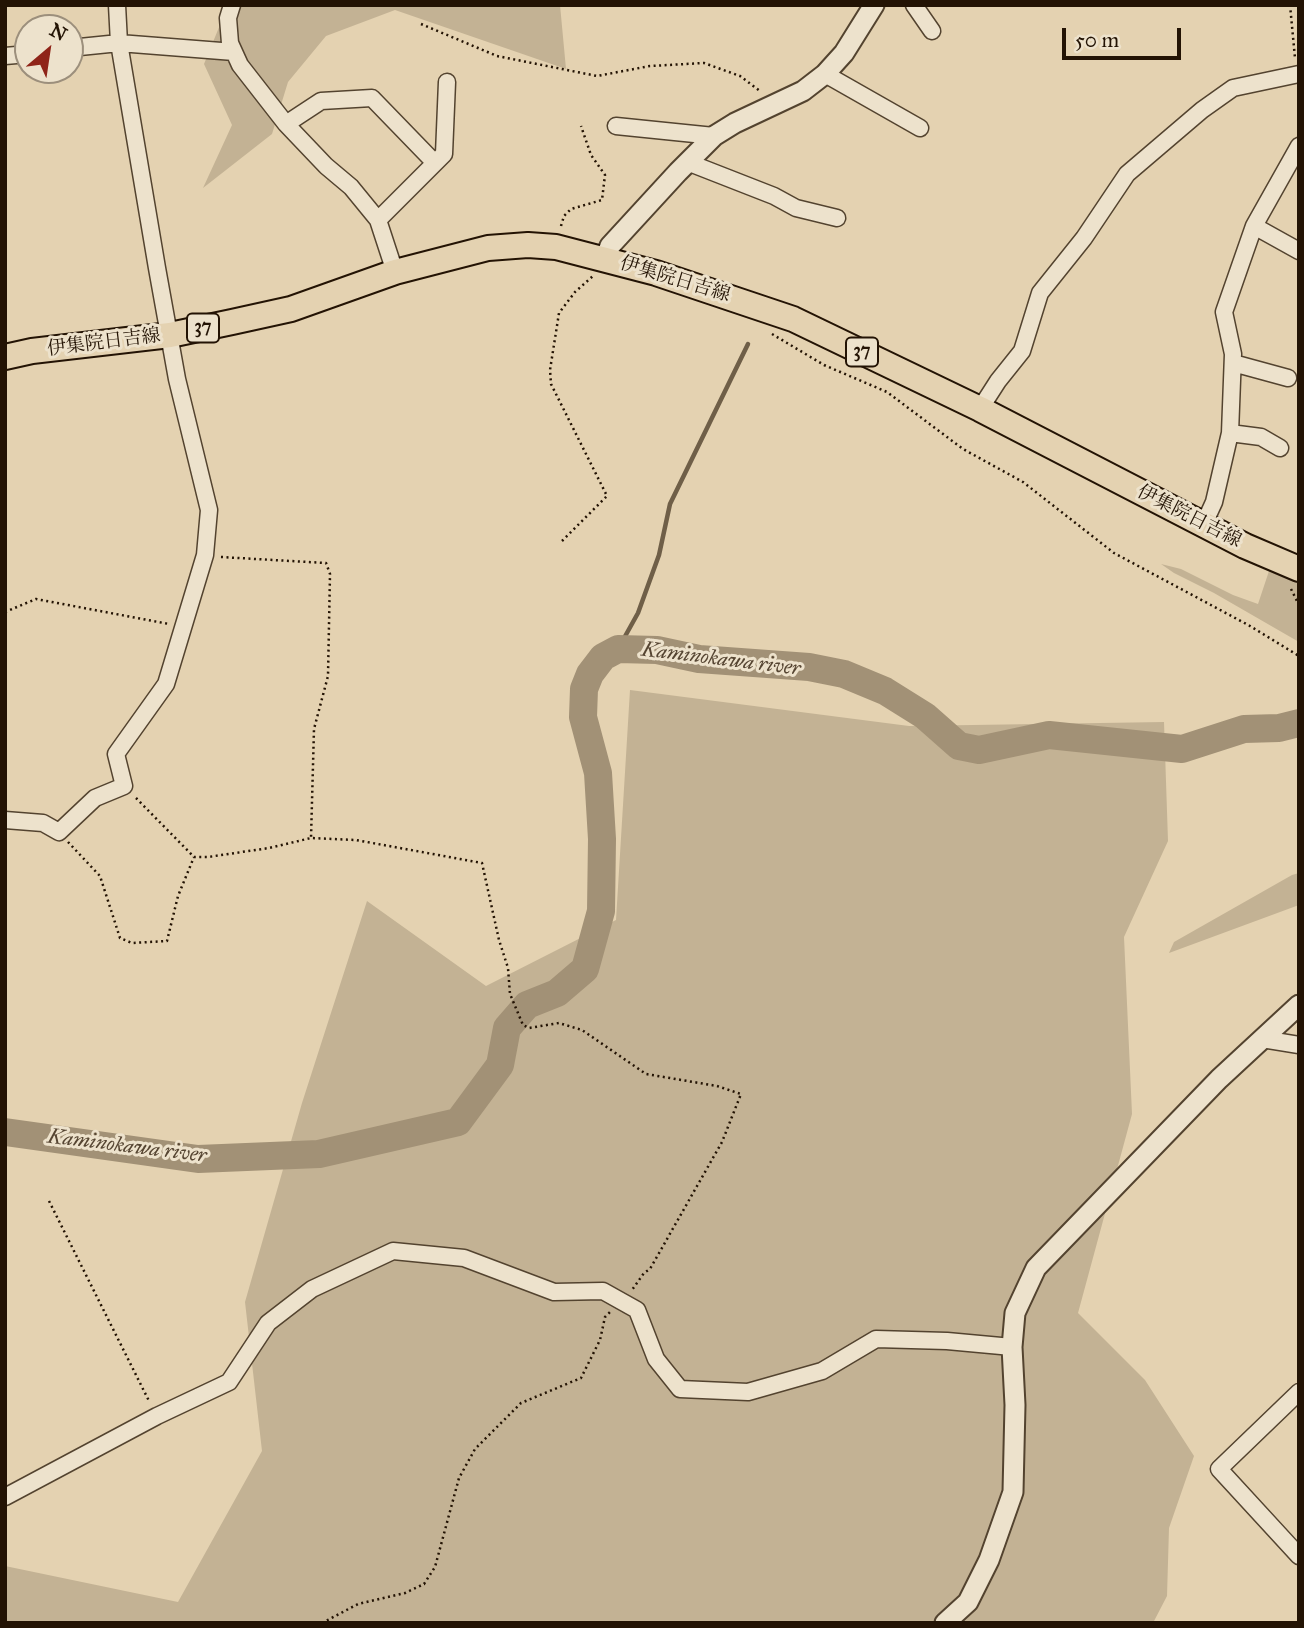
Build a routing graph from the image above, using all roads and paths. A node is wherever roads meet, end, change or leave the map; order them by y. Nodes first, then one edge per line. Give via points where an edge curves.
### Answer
1 (117, 5) edge
2 (232, 5) edge
3 (874, 5) edge
4 (914, 5) edge
5 (1290, 5) edge
6 (421, 24) dead end
7 (932, 31) dead end
8 (119, 44) junction
9 (84, 47) edge
10 (234, 52) junction
11 (825, 74) junction
12 (1297, 74) edge
13 (447, 82) dead end
14 (777, 104) junction
15 (286, 124) junction
16 (581, 126) dead end
17 (615, 126) dead end
18 (920, 128) dead end
19 (714, 136) junction
20 (1299, 146) edge
21 (687, 162) junction
22 (435, 163) junction
23 (837, 218) dead end
24 (378, 220) junction
25 (1254, 226) junction
26 (556, 247) junction
27 (1299, 251) edge
28 (604, 260) junction
29 (395, 272) junction
30 (772, 334) dead end
31 (170, 335) junction
32 (5, 357) edge
33 (1233, 363) junction
34 (1288, 378) dead end
35 (980, 409) junction
36 (1230, 433) junction
37 (1280, 448) dead end
38 (1203, 524) junction
39 (562, 541) dead end
40 (204, 556) junction
41 (1299, 569) edge
42 (5, 612) edge
43 (184, 627) junction
44 (1299, 656) edge
45 (124, 786) junction
46 (5, 820) edge
47 (59, 832) junction
48 (311, 838) junction
49 (194, 857) junction
50 (1299, 1005) edge
51 (523, 1025) dead end
52 (1262, 1039) junction
53 (1299, 1045) edge
54 (49, 1201) dead end
55 (1012, 1347) junction
56 (1299, 1391) edge
57 (157, 1416) junction
58 (5, 1497) edge
59 (1299, 1556) edge
60 (945, 1623) edge

1 - 8 street
2 - 10 street via 228,18
3 - 11 street
4 - 7 street
5 - 12 path
6 - 14 path via 498,56 597,76 650,66 704,63 740,76
8 - 9 street
8 - 10 street
8 - 31 street
10 - 15 street
11 - 14 street
11 - 18 street
12 - 35 street via 1233,88 1127,174 1040,293 1022,351
13 - 22 street via 444,154
14 - 19 street
15 - 22 street via 321,102 372,98
15 - 24 street
16 - 26 path via 591,155 605,175 602,200 571,209 564,216
17 - 19 street
19 - 21 street
20 - 25 street
21 - 23 street via 796,208
21 - 28 street via 610,246
22 - 24 street
24 - 29 street
25 - 27 street
25 - 33 street via 1224,312
26 - 28 main road, 伊集院日吉線 / 37
26 - 29 main road, 伊集院日吉線 / 37 via 488,248
28 - 35 main road, 伊集院日吉線 / 37 via 793,319
28 - 39 path via 559,313 551,384 607,495
29 - 31 main road, 伊集院日吉線 / 37 via 291,309
30 - 44 path via 824,365 887,392 962,449 1023,482 1114,553
31 - 32 main road, 伊集院日吉線 / 37
31 - 40 street via 209,510
33 - 34 street
33 - 36 street
35 - 38 main road, 伊集院日吉線 / 37
36 - 37 street via 1261,437
36 - 38 street
38 - 41 main road, 伊集院日吉線 / 37
40 - 43 street
40 - 48 path via 326,564 330,574 328,676 314,729
42 - 43 path via 36,599
43 - 45 street via 166,684 116,754
45 - 47 street via 95,798
45 - 49 path
46 - 47 street via 43,823
47 - 49 path via 100,876 120,938 132,943 167,941
48 - 49 path
48 - 51 path via 356,840 482,863 510,994
50 - 52 street
52 - 53 street
52 - 55 street via 1036,1268 1015,1312
54 - 57 path
55 - 57 street via 876,1339 822,1371 748,1392 680,1389 656,1359 637,1310 603,1291 554,1292 464,1258 393,1251 312,1289 268,1323 229,1382
55 - 60 street via 1013,1492 989,1560 968,1602
56 - 59 street via 1219,1469
57 - 58 street

